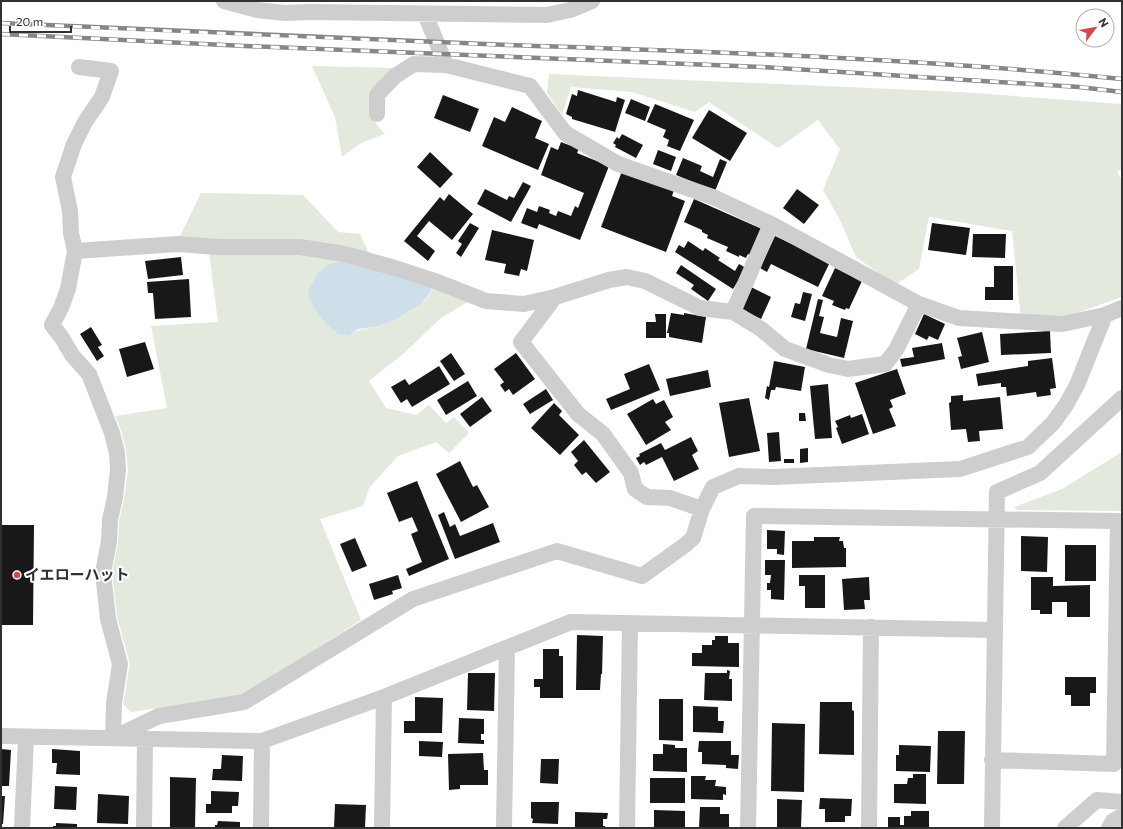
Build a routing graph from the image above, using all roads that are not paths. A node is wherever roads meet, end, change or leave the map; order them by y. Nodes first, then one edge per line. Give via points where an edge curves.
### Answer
1 (224, 1) edge
2 (284, 1) edge
3 (592, 1) edge
4 (310, 12) junction
5 (424, 14) junction
6 (446, 65) junction
7 (79, 67) dead end
8 (377, 114) dead end
9 (771, 224) junction
10 (75, 251) junction
11 (555, 297) junction
12 (919, 304) junction
13 (1122, 308) edge
14 (733, 312) junction
15 (1104, 315) junction
16 (1122, 398) edge
17 (702, 509) junction
18 (997, 520) junction
19 (630, 623) junction
20 (751, 625) junction
21 (871, 628) junction
22 (995, 630) junction
23 (507, 648) junction
24 (384, 697) junction
25 (1, 736) edge
26 (26, 737) junction
27 (113, 738) junction
28 (145, 739) junction
29 (262, 740) junction
30 (992, 760) junction
31 (1122, 802) edge
32 (1122, 816) edge
33 (22, 828) edge
34 (144, 828) edge
35 (261, 828) edge
36 (382, 828) edge
37 (504, 828) edge
38 (627, 828) edge
39 (748, 828) edge
40 (869, 828) edge
41 (992, 828) edge
42 (1065, 828) edge
43 (1109, 828) edge

1 - 4 street via 257,10
2 - 4 street
3 - 5 street via 570,10 547,15
4 - 5 street
5 - 6 street
6 - 8 street via 414,64 395,76 376,95
6 - 9 street via 530,86 565,133 618,164 714,197
7 - 10 street via 111,71 102,97 74,144 63,177
9 - 12 street
9 - 14 street
10 - 11 street via 178,244 218,247 300,247 345,254 395,268 486,300 524,304
10 - 27 street via 68,289 52,324 72,355 89,374 117,453 115,497 103,573 108,619 120,664 114,703
11 - 14 street via 627,277 645,281 700,308
11 - 17 street via 521,342 578,414 603,434 631,473 635,489 648,497 670,498
12 - 14 street via 896,350 885,364 848,369 785,349 761,329
12 - 15 street via 959,318 996,321 1062,324
13 - 15 street
15 - 17 street via 1077,385 1066,405 1053,423 1028,447 960,469 774,477 739,476 713,487
16 - 18 street via 1040,473 998,492
17 - 27 street via 693,538 642,576 557,551 413,599 244,702 159,716
18 - 20 street via 754,516
18 - 22 street
18 - 30 street via 1118,521 1115,757 1114,764
19 - 20 street
19 - 23 street via 571,622
19 - 38 street
20 - 21 street
20 - 39 street
21 - 22 street
21 - 40 street
22 - 30 street
23 - 24 street
23 - 37 street
24 - 29 street
24 - 36 street
25 - 26 street
26 - 27 street
26 - 33 street
27 - 28 street
28 - 29 street
28 - 34 street
29 - 35 street
30 - 41 street
31 - 42 street via 1097,800
32 - 43 street via 1113,821

